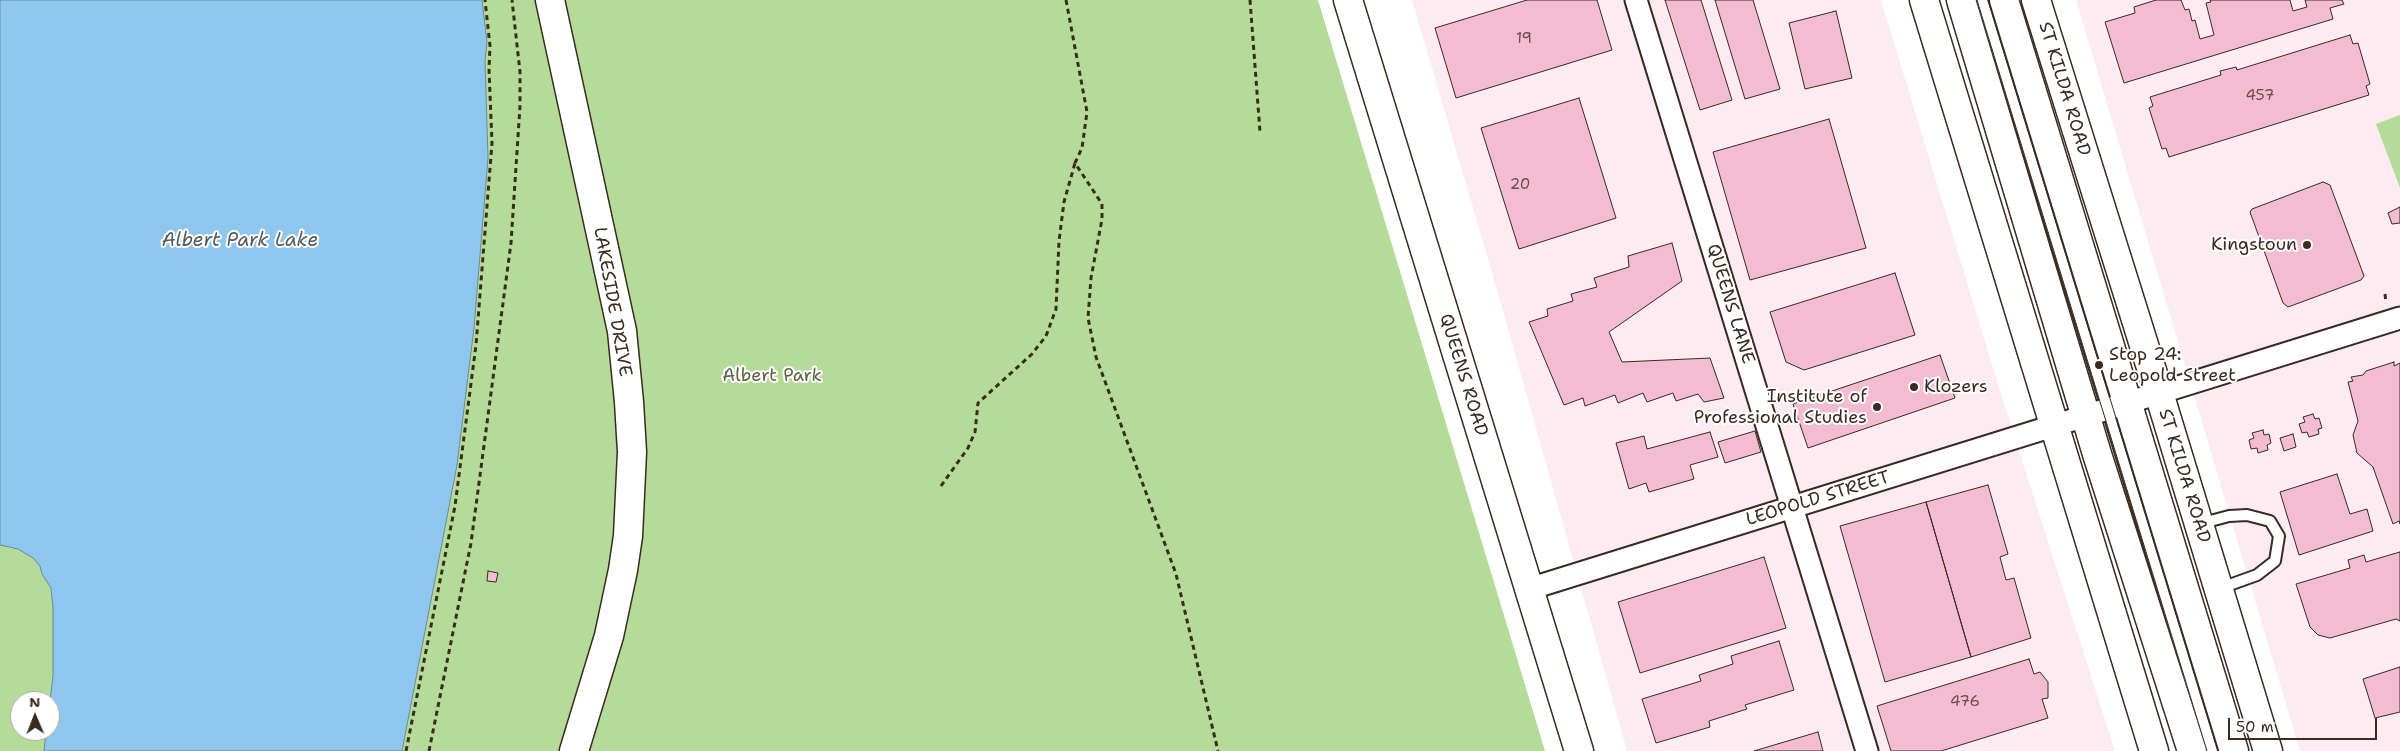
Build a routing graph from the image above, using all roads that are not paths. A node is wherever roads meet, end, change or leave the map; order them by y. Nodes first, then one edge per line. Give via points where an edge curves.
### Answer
1 (550, 0) edge
2 (1348, 0) edge
3 (1636, 0) edge
4 (1924, 0) edge
5 (1961, 0) edge
6 (1982, 0) edge
7 (2004, 0) edge
8 (2036, 0) edge
9 (2078, 189) junction
10 (2400, 318) edge
11 (2159, 393) junction
12 (2107, 409) junction
13 (2055, 425) junction
14 (1792, 507) junction
15 (2198, 524) junction
16 (1529, 589) junction
17 (2218, 589) junction
18 (574, 751) edge
19 (1579, 751) edge
20 (1867, 751) edge
21 (2154, 751) edge
22 (2192, 751) edge
23 (2212, 751) edge
24 (2234, 751) edge
25 (2268, 751) edge

1 - 18 main road, LAKESIDE DRIVE via 622,330 632,452 623,570 609,636
2 - 16 main road, QUEENS ROAD
3 - 14 street, QUEENS LANE
4 - 13 main road
5 - 12 main road, ST KILDA ROAD
6 - 12 lane
7 - 9 main road, ST KILDA ROAD
8 - 9 main road, ST KILDA ROAD
9 - 11 main road, ST KILDA ROAD
9 - 12 main road, ST KILDA ROAD
10 - 11 street, LEOPOLD STREET
11 - 12 street, LEOPOLD STREET
11 - 15 main road, ST KILDA ROAD
12 - 13 street, LEOPOLD STREET
12 - 22 main road, ST KILDA ROAD
12 - 23 lane
12 - 24 main road, ST KILDA ROAD
13 - 14 street, LEOPOLD STREET
13 - 21 main road
14 - 16 street, LEOPOLD STREET
14 - 20 street, QUEENS LANE
15 - 17 main road, ST KILDA ROAD
15 - 17 lane via 2247,514 2270,521 2279,536 2274,561 2257,575
16 - 19 main road, QUEENS ROAD
17 - 25 main road, ST KILDA ROAD

